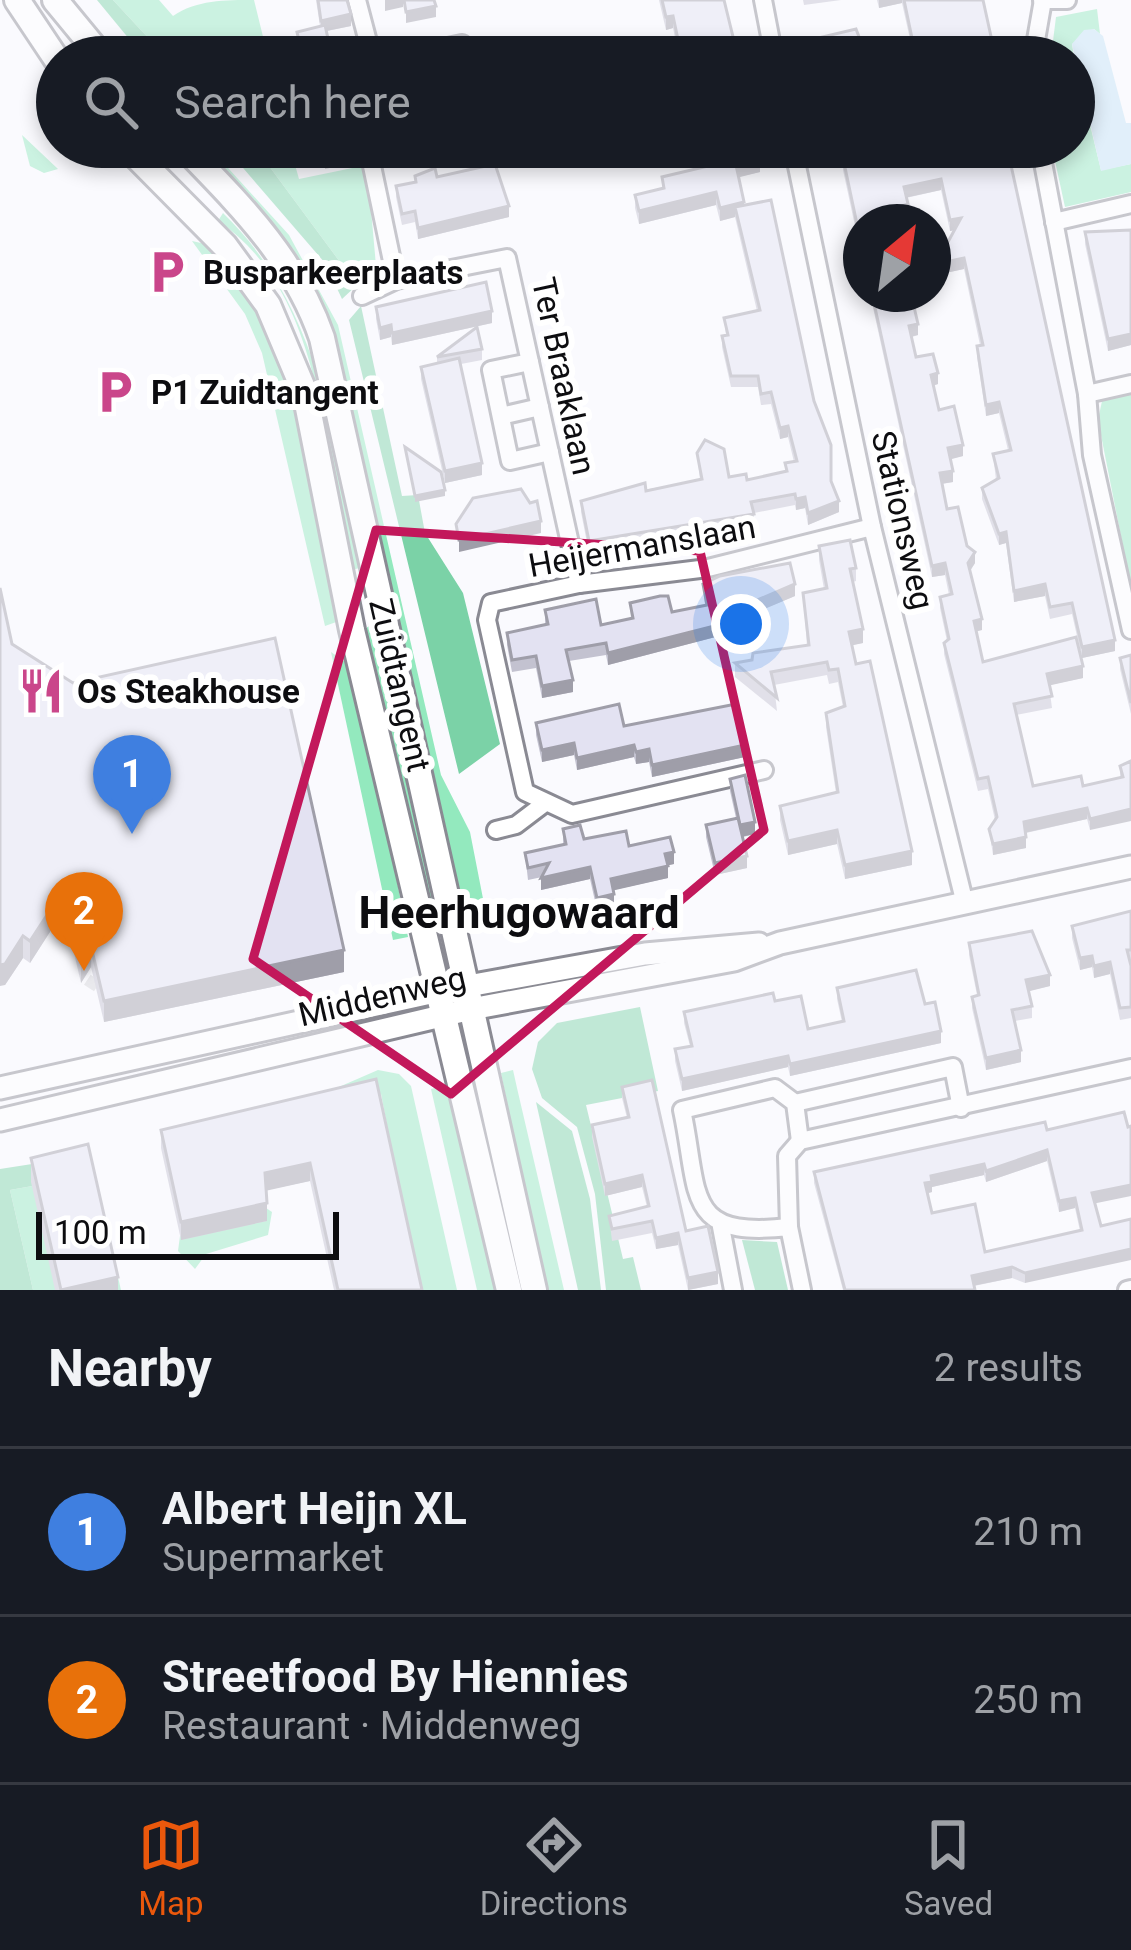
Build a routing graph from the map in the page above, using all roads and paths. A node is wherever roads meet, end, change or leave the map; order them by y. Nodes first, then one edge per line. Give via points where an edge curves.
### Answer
1 (17, 0) edge
2 (55, 0) edge
3 (357, 0) edge
4 (763, 0) edge
5 (1042, 0) edge
6 (1067, 0) edge
7 (41, 36) edge
8 (84, 36) edge
9 (366, 36) edge
10 (770, 36) edge
11 (1036, 36) edge
12 (148, 168) edge
13 (203, 168) edge
14 (372, 168) edge
15 (797, 168) edge
16 (1044, 168) edge
17 (1131, 204) edge
18 (1054, 222) junction
19 (396, 280) junction
20 (362, 296) dead end
21 (530, 362) junction
22 (1131, 385) edge
23 (1088, 394) junction
24 (540, 407) junction
25 (501, 416) junction
26 (550, 452) junction
27 (872, 526) junction
28 (579, 584) junction
29 (1131, 630) edge
30 (764, 770) dead end
31 (545, 803) junction
32 (496, 830) dead end
33 (1131, 867) edge
34 (965, 904) junction
35 (469, 998) junction
36 (438, 1004) junction
37 (1131, 1068) edge
38 (0, 1088) edge
39 (795, 1103) junction
40 (961, 1108) junction
41 (0, 1120) edge
42 (800, 1141) junction
43 (721, 1226) junction
44 (788, 1227) junction
45 (509, 1290) edge
46 (535, 1290) edge
47 (733, 1290) edge
48 (802, 1290) edge

1 - 7 main road
2 - 8 main road
3 - 9 street
4 - 10 street
5 - 6 street
5 - 11 street
12 - 36 main road, Zuidtangent via 225,246 268,304 294,364
13 - 35 main road, Zuidtangent via 274,245 301,284 322,338
14 - 19 street
15 - 27 street, Stationsweg
16 - 18 street
17 - 18 street
18 - 23 street
19 - 20 street, Ter Braaklaan
19 - 21 street, Ter Braaklaan via 507,258
21 - 24 street, Ter Braaklaan
21 - 25 street via 491,370
22 - 23 street
23 - 29 street via 1092,454
24 - 25 street
24 - 26 street, Ter Braaklaan
25 - 26 street via 510,460
26 - 28 street, Ter Braaklaan
27 - 28 street, Heijermanslaan via 708,568
27 - 34 street, Stationsweg
28 - 31 street, Heijermanslaan via 491,604 487,620 525,792
30 - 31 street via 572,814
31 - 32 street
33 - 34 street, Middenweg
34 - 35 street, Middenweg via 780,944 645,954
35 - 36 street, Middenweg
35 - 46 main road, Zuidtangent
36 - 38 street, Middenweg
36 - 41 street, Middenweg
36 - 45 main road, Zuidtangent
37 - 40 street
39 - 40 street via 952,1067
39 - 42 street
39 - 43 street via 776,1088 682,1110 704,1212
40 - 42 street
42 - 44 street via 787,1156
43 - 44 street
43 - 47 street
44 - 48 street

